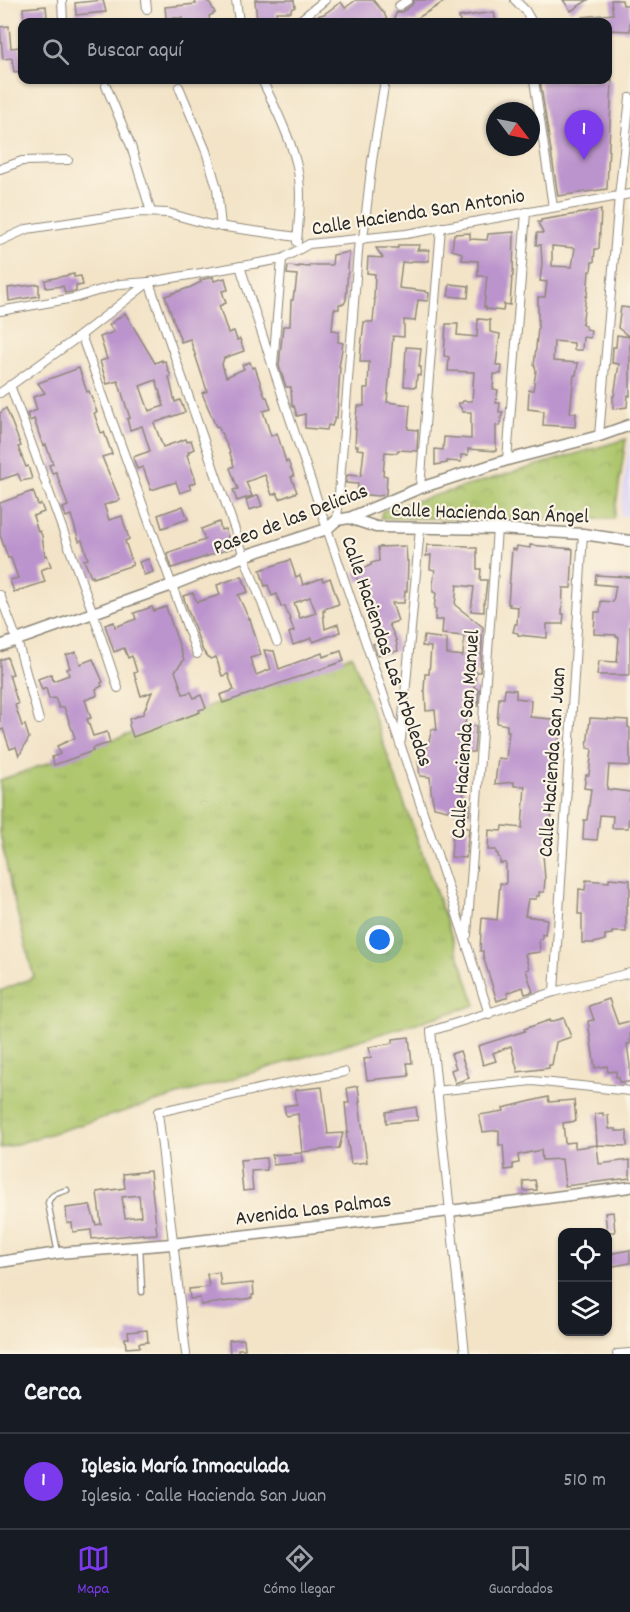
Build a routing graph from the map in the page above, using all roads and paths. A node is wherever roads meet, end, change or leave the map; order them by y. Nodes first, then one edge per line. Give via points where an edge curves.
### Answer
1 (62, 0) edge
2 (236, 0) edge
3 (408, 0) edge
4 (516, 0) edge
5 (321, 1) edge
6 (399, 6) dead end
7 (63, 18) edge
8 (238, 18) edge
9 (302, 18) edge
10 (530, 18) edge
11 (264, 84) edge
12 (384, 84) edge
13 (535, 84) edge
14 (106, 86) dead end
15 (179, 87) dead end
16 (630, 98) edge
17 (68, 160) dead end
18 (0, 169) edge
19 (630, 194) edge
20 (619, 196) junction
21 (553, 207) junction
22 (151, 212) junction
23 (526, 212) junction
24 (221, 227) junction
25 (441, 227) junction
26 (297, 237) junction
27 (361, 239) junction
28 (0, 241) edge
29 (297, 251) junction
30 (282, 259) junction
31 (240, 266) junction
32 (149, 282) junction
33 (0, 311) edge
34 (81, 335) junction
35 (272, 367) junction
36 (10, 386) junction
37 (0, 393) edge
38 (630, 425) edge
39 (599, 436) junction
40 (507, 460) junction
41 (420, 488) junction
42 (349, 518) junction
43 (337, 520) junction
44 (420, 528) junction
45 (327, 529) junction
46 (497, 529) junction
47 (583, 534) junction
48 (630, 541) edge
49 (244, 556) junction
50 (172, 585) junction
51 (0, 595) edge
52 (93, 612) junction
53 (17, 640) junction
54 (277, 642) dead end
55 (0, 646) edge
56 (197, 654) dead end
57 (118, 688) dead end
58 (39, 720) dead end
59 (401, 743) junction
60 (466, 941) junction
61 (630, 973) edge
62 (554, 992) junction
63 (489, 1014) junction
64 (344, 1072) dead end
65 (436, 1091) junction
66 (630, 1091) edge
67 (630, 1187) edge
68 (67, 1190) dead end
69 (450, 1211) junction
70 (172, 1244) junction
71 (140, 1246) junction
72 (58, 1253) junction
73 (0, 1262) edge
74 (142, 1292) dead end
75 (630, 1353) edge
76 (186, 1354) edge
77 (465, 1354) edge
78 (617, 1354) edge

1 - 7 street
2 - 8 street
3 - 6 street
4 - 10 street
5 - 9 street
11 - 26 street via 297,162
12 - 27 street
13 - 21 street
14 - 22 street via 131,146
15 - 24 street via 209,160
16 - 20 street
17 - 18 street via 22,161
19 - 20 street, Calle Hacienda San Antonio
20 - 21 street, Calle Hacienda San Antonio
20 - 39 street
21 - 23 street, Calle Hacienda San Antonio
22 - 24 street
22 - 28 street via 27,229
23 - 25 street, Calle Hacienda San Antonio
23 - 40 street
24 - 26 street
25 - 27 street, Calle Hacienda San Antonio
25 - 41 street
26 - 29 street
27 - 29 street, Calle Hacienda San Antonio via 309,244
27 - 43 street
29 - 30 street, Calle Hacienda San Antonio
30 - 31 street, Calle Hacienda San Antonio
30 - 35 street
31 - 32 street, Calle Hacienda San Antonio
31 - 35 street, Calle Haciendas Las Arboledas
32 - 33 street via 120,284 74,298
32 - 34 street, Calle Hacienda San Antonio
32 - 49 street
34 - 36 street, Calle Hacienda San Antonio
34 - 50 street
35 - 45 street, Calle Haciendas Las Arboledas
36 - 37 street, Calle Hacienda San Antonio
36 - 52 street
38 - 39 street, Paseo de las Delicias
39 - 40 street, Paseo de las Delicias
40 - 41 street, Paseo de las Delicias
41 - 42 street, Paseo de las Delicias
42 - 43 street, Paseo de las Delicias
42 - 44 street, Calle Hacienda San Ángel via 375,527
43 - 45 street, Paseo de las Delicias
44 - 46 street, Calle Hacienda San Ángel
44 - 59 street
45 - 49 street, Paseo de las Delicias
45 - 59 street, Calle Haciendas Las Arboledas
46 - 47 street, Calle Hacienda San Ángel
46 - 60 street, Calle Hacienda San Manuel
47 - 48 street, Calle Hacienda San Ángel
47 - 62 street, Calle Hacienda San Juan
49 - 50 street, Paseo de las Delicias
49 - 54 street
50 - 52 street, Paseo de las Delicias
50 - 56 street
51 - 53 street
52 - 53 street, Paseo de las Delicias
52 - 57 street
53 - 55 street, Paseo de las Delicias
53 - 58 street
59 - 60 street, Calle Haciendas Las Arboledas
60 - 63 street, Calle Haciendas Las Arboledas
61 - 62 street
62 - 63 street
63 - 65 street via 430,1031
64 - 70 street via 158,1112
65 - 66 street via 532,1081
65 - 69 street
67 - 69 street, Avenida Las Palmas
68 - 72 lane via 54,1194 48,1203
69 - 70 street, Avenida Las Palmas
69 - 77 street
70 - 71 street, Avenida Las Palmas
70 - 76 street
71 - 72 street, Avenida Las Palmas
71 - 74 lane
72 - 73 street, Avenida Las Palmas
75 - 78 street

